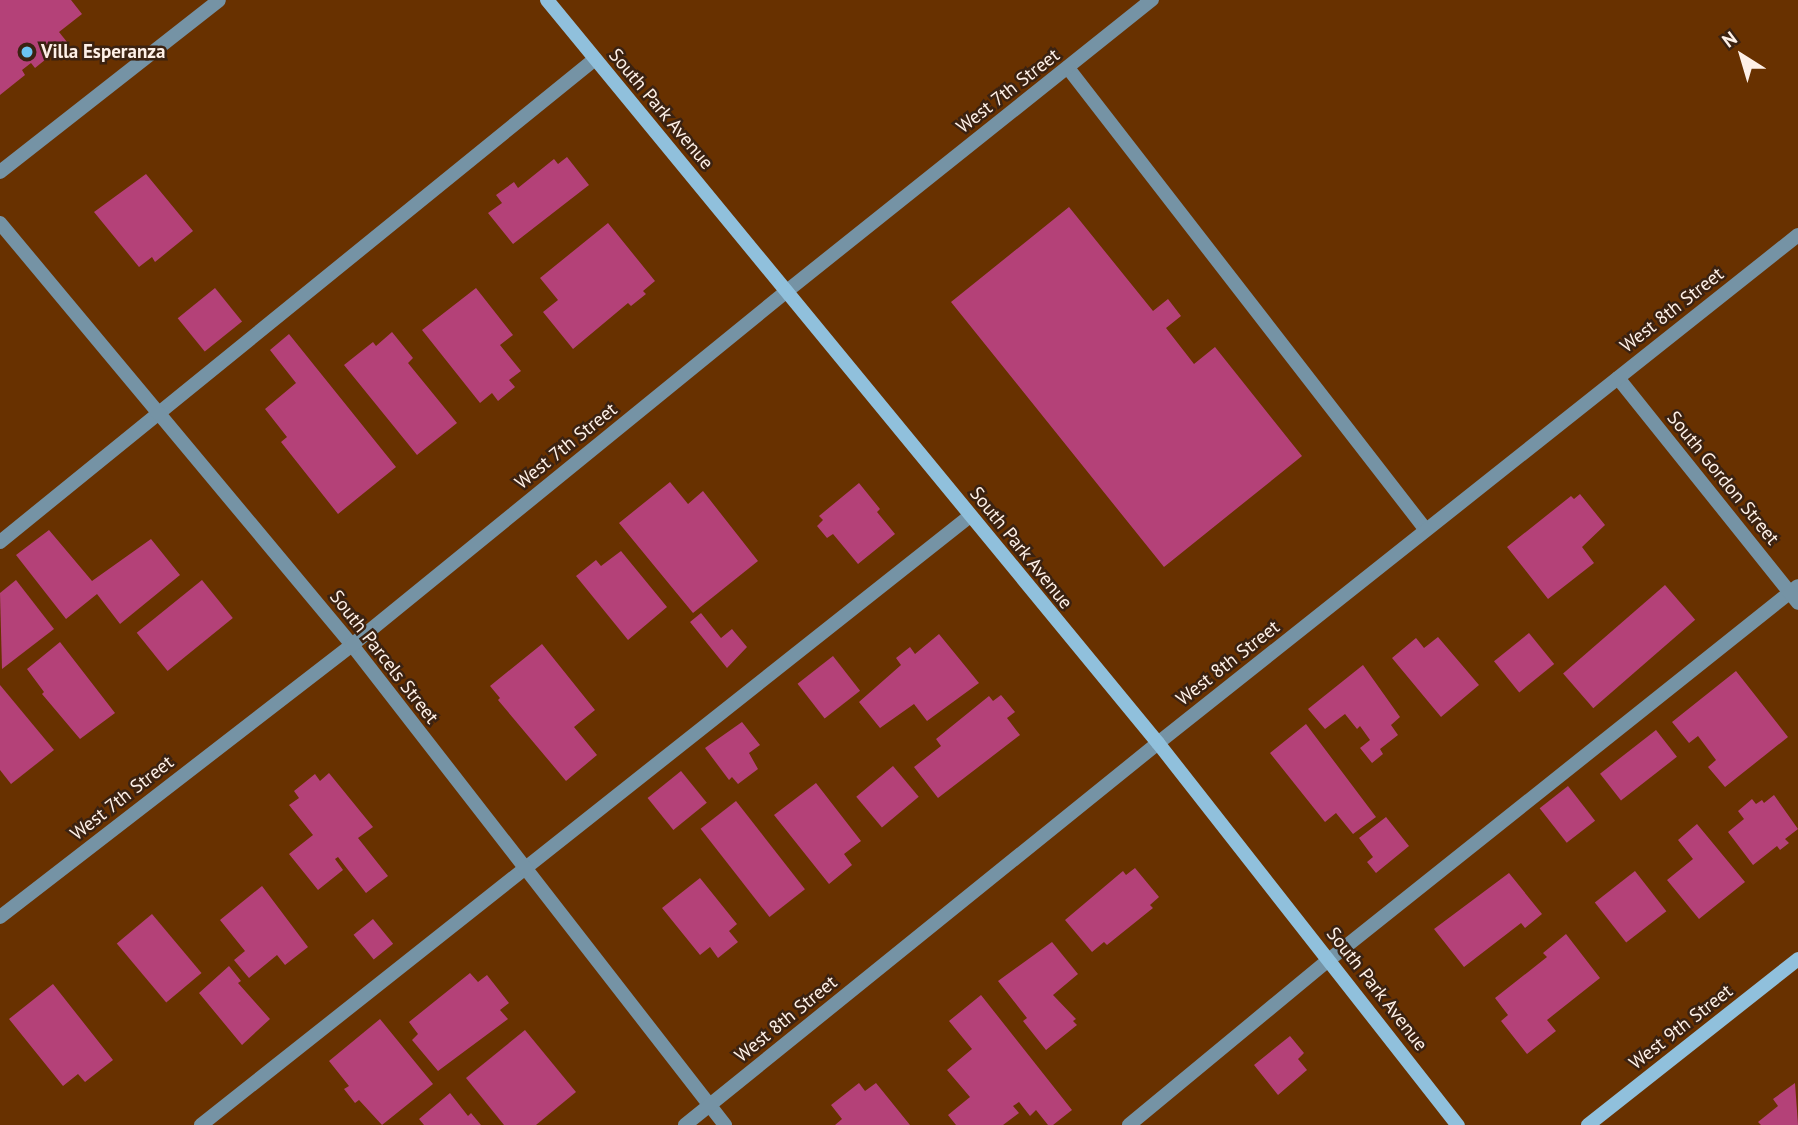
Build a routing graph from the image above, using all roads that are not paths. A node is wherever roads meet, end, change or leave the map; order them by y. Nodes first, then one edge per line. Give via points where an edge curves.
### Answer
1 (219, 0) edge
2 (547, 0) edge
3 (1152, 0) edge
4 (595, 59) junction
5 (1068, 68) junction
6 (0, 173) edge
7 (0, 223) edge
8 (1798, 235) edge
9 (786, 291) junction
10 (1618, 378) junction
11 (158, 413) junction
12 (970, 516) junction
13 (1426, 530) junction
14 (0, 542) edge
15 (1795, 594) edge
16 (352, 645) junction
17 (1158, 743) junction
18 (527, 870) junction
19 (0, 917) edge
20 (1331, 959) junction
21 (1798, 959) edge
22 (710, 1106) junction
23 (201, 1125) edge
24 (685, 1125) edge
25 (725, 1125) edge
26 (1129, 1125) edge
27 (1458, 1125) edge
28 (1588, 1125) edge

1 - 6 street
2 - 4 street, South Park Avenue
3 - 5 street, West 7th Street
4 - 9 street, South Park Avenue
4 - 11 street
5 - 9 street, West 7th Street
5 - 13 street
7 - 11 street, South Parcels Street
8 - 10 street, West 8th Street
9 - 12 street, South Park Avenue
9 - 16 street, West 7th Street
10 - 13 street, West 8th Street
10 - 15 street, South Gordon Street
11 - 14 street
11 - 16 street, South Parcels Street
12 - 17 street, South Park Avenue
12 - 18 street
13 - 17 street, West 8th Street
15 - 20 street
16 - 18 street, South Parcels Street
16 - 19 street, West 7th Street
17 - 20 street, South Park Avenue
17 - 22 street, West 8th Street
18 - 22 street, South Parcels Street
18 - 23 street
20 - 26 street
20 - 27 street, South Park Avenue
21 - 28 street, West 9th Street
22 - 24 street, West 8th Street
22 - 25 street, South Parcels Street

